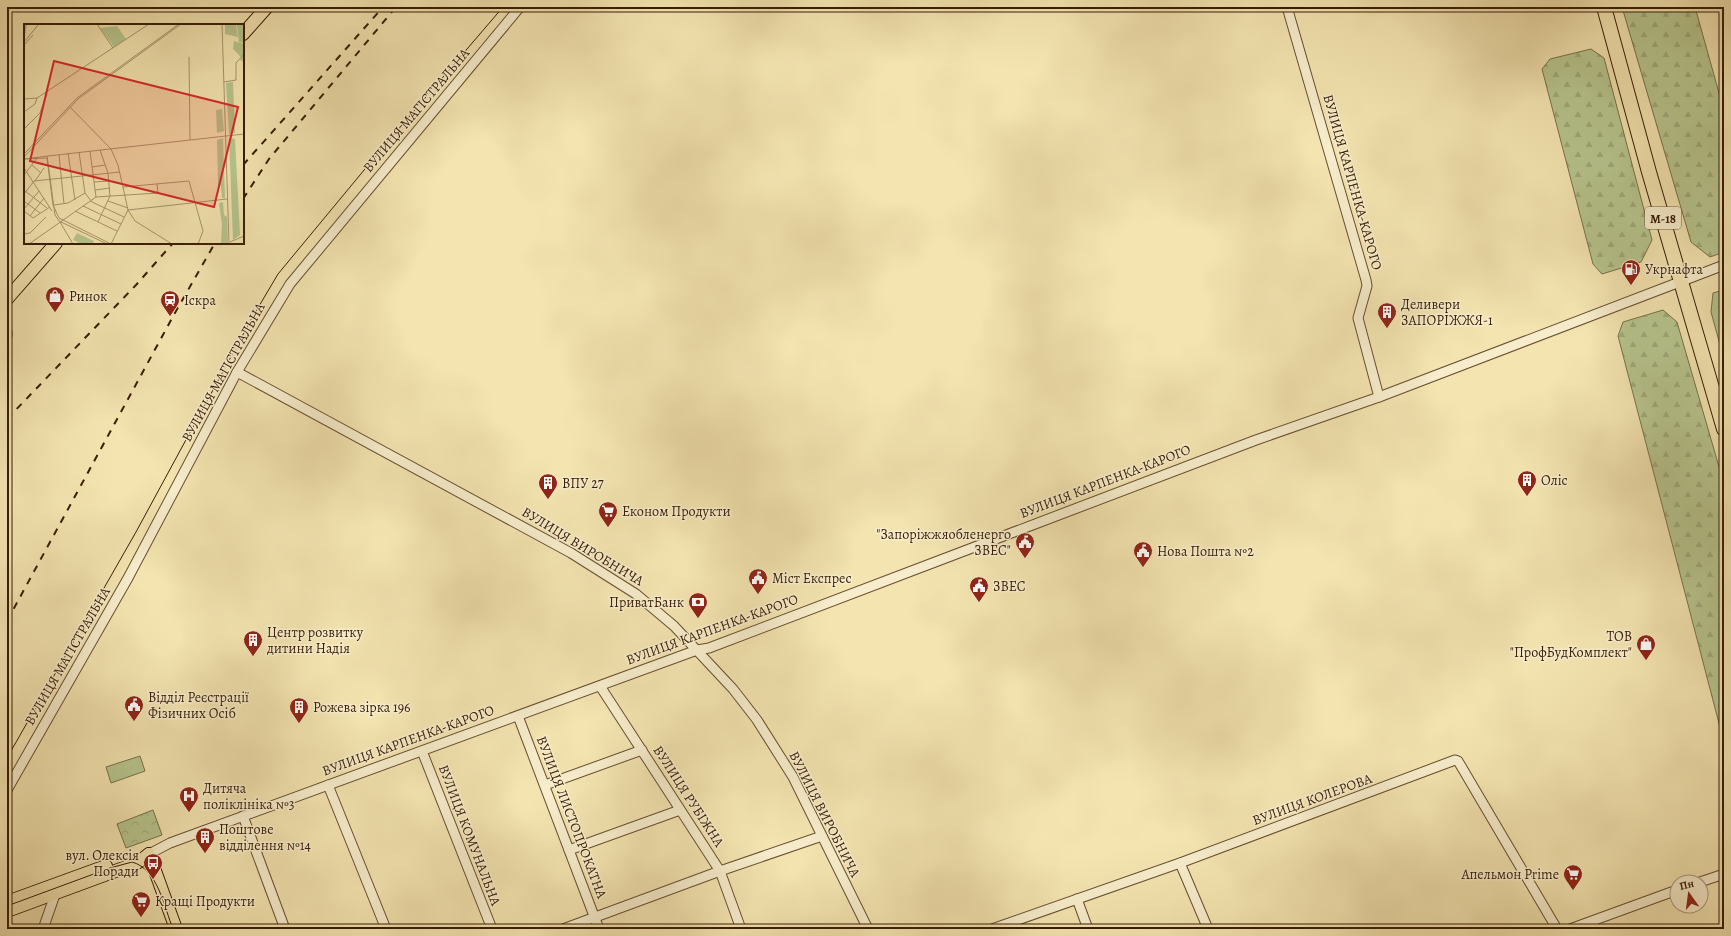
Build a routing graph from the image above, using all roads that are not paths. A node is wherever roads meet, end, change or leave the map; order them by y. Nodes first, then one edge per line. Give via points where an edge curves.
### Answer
1 (267, 7) edge
2 (520, 7) edge
3 (1287, 7) edge
4 (1604, 7) edge
5 (244, 33) edge
6 (55, 244) edge
7 (1724, 265) edge
8 (1680, 281) junction
9 (7, 299) edge
10 (7, 332) edge
11 (7, 336) edge
12 (237, 372) junction
13 (1378, 397) junction
14 (1724, 428) edge
15 (697, 650) junction
16 (600, 686) junction
17 (518, 716) junction
18 (642, 750) junction
19 (422, 751) junction
20 (328, 785) junction
21 (545, 785) junction
22 (7, 790) edge
23 (680, 810) junction
24 (243, 816) junction
25 (822, 836) junction
26 (569, 850) junction
27 (143, 856) junction
28 (1180, 863) junction
29 (720, 871) junction
30 (1724, 874) edge
31 (1709, 879) edge
32 (58, 887) junction
33 (1669, 893) edge
34 (1077, 899) junction
35 (7, 902) edge
36 (7, 911) edge
37 (594, 917) junction
38 (43, 929) edge
39 (167, 929) edge
40 (176, 929) edge
41 (285, 929) edge
42 (386, 929) edge
43 (492, 929) edge
44 (563, 929) edge
45 (599, 929) edge
46 (741, 929) edge
47 (868, 929) edge
48 (992, 929) edge
49 (1088, 929) edge
50 (1208, 929) edge
51 (1557, 929) edge
52 (1570, 929) edge

1 - 5 main road
2 - 12 street, ВУЛИЦЯ МАГІСТРАЛЬНА via 290,284
3 - 13 street, ВУЛИЦЯ КАРПЕНКА-КАРОГО via 1366,280 1367,286 1358,318
4 - 8 highway, М-18
6 - 9 main road
7 - 8 street
8 - 13 street
8 - 14 highway, М-18
10 - 11 street
12 - 15 street, ВУЛИЦЯ ВИРОБНИЧА via 512,520 617,580 674,626
12 - 22 street, ВУЛИЦЯ МАГІСТРАЛЬНА via 128,578
13 - 15 street, ВУЛИЦЯ КАРПЕНКА-КАРОГО via 1256,440
15 - 16 street, ВУЛИЦЯ КАРПЕНКА-КАРОГО
15 - 25 street, ВУЛИЦЯ ВИРОБНИЧА via 733,689 756,720 793,777
16 - 17 street, ВУЛИЦЯ КАРПЕНКА-КАРОГО
16 - 18 street, ВУЛИЦЯ РУБІЖНА
17 - 19 street, ВУЛИЦЯ КАРПЕНКА-КАРОГО
17 - 21 street, ВУЛИЦЯ ЛИСТОПРОКАТНА
18 - 21 street
18 - 23 street, ВУЛИЦЯ РУБІЖНА
19 - 20 street, ВУЛИЦЯ КАРПЕНКА-КАРОГО
19 - 43 street, ВУЛИЦЯ КОМУНАЛЬНА
20 - 24 street, ВУЛИЦЯ КАРПЕНКА-КАРОГО
20 - 42 street
21 - 26 street, ВУЛИЦЯ ЛИСТОПРОКАТНА
23 - 26 street
23 - 29 street, ВУЛИЦЯ РУБІЖНА
24 - 27 street, ВУЛИЦЯ КАРПЕНКА-КАРОГО via 170,843
24 - 41 street
25 - 29 street
25 - 47 street, ВУЛИЦЯ ВИРОБНИЧА
26 - 37 street, ВУЛИЦЯ ЛИСТОПРОКАТНА
27 - 32 main road, ВУЛИЦЯ КАРПЕНКА-КАРОГО
27 - 39 main road
27 - 40 main road
28 - 34 street, ВУЛИЦЯ КОЛЕРОВА
28 - 50 street
28 - 51 street, ВУЛИЦЯ КОЛЕРОВА via 1455,760 1458,761
29 - 37 street
29 - 46 street, ВУЛИЦЯ РУБІЖНА
30 - 31 street
32 - 35 main road, ВУЛИЦЯ КАРПЕНКА-КАРОГО
32 - 36 main road, ВУЛИЦЯ КАРПЕНКА-КАРОГО
32 - 38 street
33 - 52 street
34 - 48 street, ВУЛИЦЯ КОЛЕРОВА
34 - 49 street
37 - 44 street
37 - 45 street, ВУЛИЦЯ ЛИСТОПРОКАТНА

